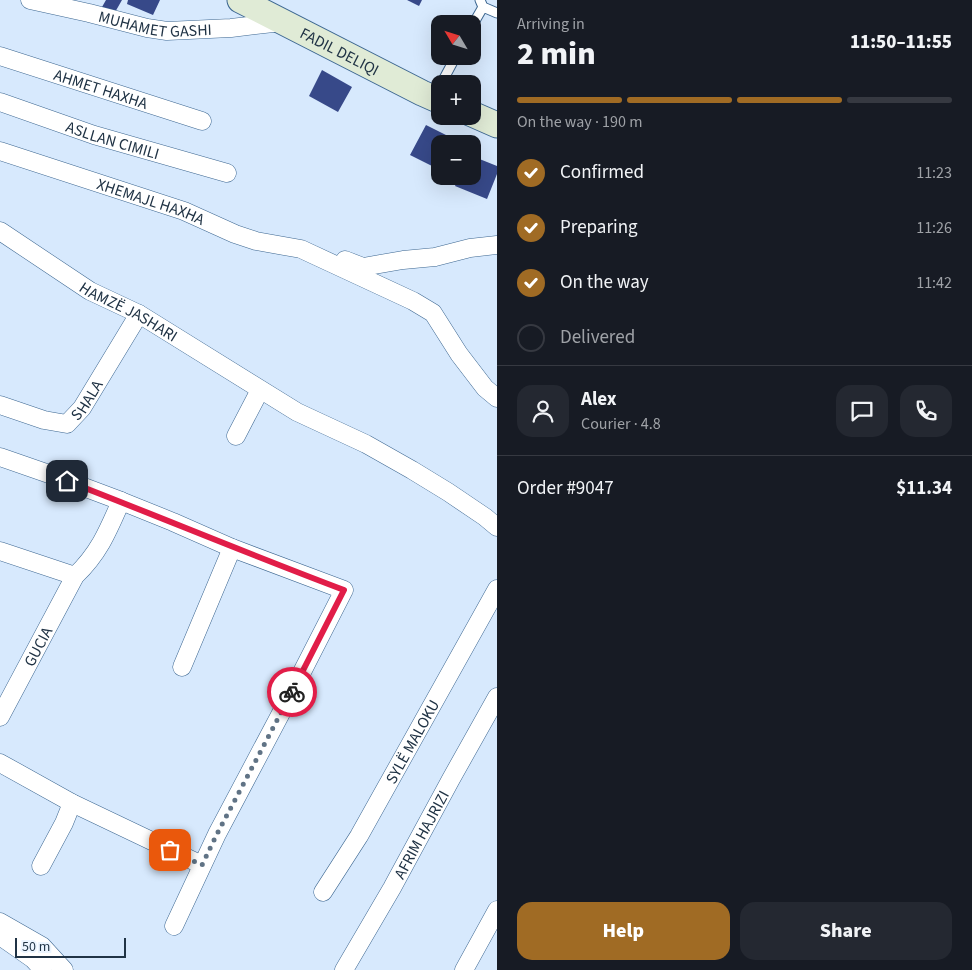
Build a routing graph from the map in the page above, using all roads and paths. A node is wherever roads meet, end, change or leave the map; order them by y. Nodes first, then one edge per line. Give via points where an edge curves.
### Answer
1 (30, 0) edge
2 (240, 0) edge
3 (481, 4) edge
4 (497, 13) edge
5 (282, 22) junction
6 (0, 56) edge
7 (431, 89) edge
8 (0, 102) edge
9 (481, 118) edge
10 (202, 121) dead end
11 (497, 125) edge
12 (0, 151) edge
13 (227, 173) dead end
14 (0, 231) edge
15 (497, 245) edge
16 (301, 249) junction
17 (139, 314) junction
18 (260, 390) junction
19 (497, 398) edge
20 (0, 405) edge
21 (236, 436) dead end
22 (0, 457) edge
23 (121, 502) junction
24 (497, 527) edge
25 (232, 548) junction
26 (0, 551) edge
27 (75, 576) junction
28 (497, 589) edge
29 (182, 667) dead end
30 (497, 697) edge
31 (0, 717) edge
32 (0, 763) edge
33 (72, 803) junction
34 (202, 865) junction
35 (41, 866) dead end
36 (323, 892) dead end
37 (497, 910) edge
38 (0, 922) edge
39 (174, 926) dead end
40 (0, 936) edge
41 (43, 970) edge
42 (64, 970) edge
43 (344, 970) edge
44 (464, 970) edge

1 - 5 street, MUHAMET GASHI via 167,31
2 - 5 street, FADIL DELIQI
3 - 4 lane
5 - 7 street, FADIL DELIQI
6 - 10 street, AHMET HAXHA
8 - 13 street, ASLLAN CIMILI via 94,135
9 - 11 street
12 - 16 street, XHEMAJL HAXHA via 184,211 256,241
14 - 17 street, HAMZË JASHARI via 90,291
15 - 16 street, XHEMAJL HAXHA via 364,267
16 - 19 street, XHEMAJL HAXHA via 429,309 484,388
17 - 18 street, HAMZË JASHARI
17 - 20 street, SHALA via 82,408 67,424
18 - 21 street
18 - 24 street, HAMZË JASHARI via 297,412 366,444 448,492
22 - 23 street
23 - 25 street
23 - 27 street, GUCIA via 105,538
25 - 29 street
25 - 34 street via 344,590
26 - 27 street
27 - 31 street, GUCIA
28 - 36 street, SYLË MALOKU via 359,836
30 - 43 street, AFRIM HAJRIZI
32 - 33 street
33 - 34 street
33 - 35 street
34 - 39 street
37 - 44 street
38 - 42 street via 42,946
40 - 41 street

